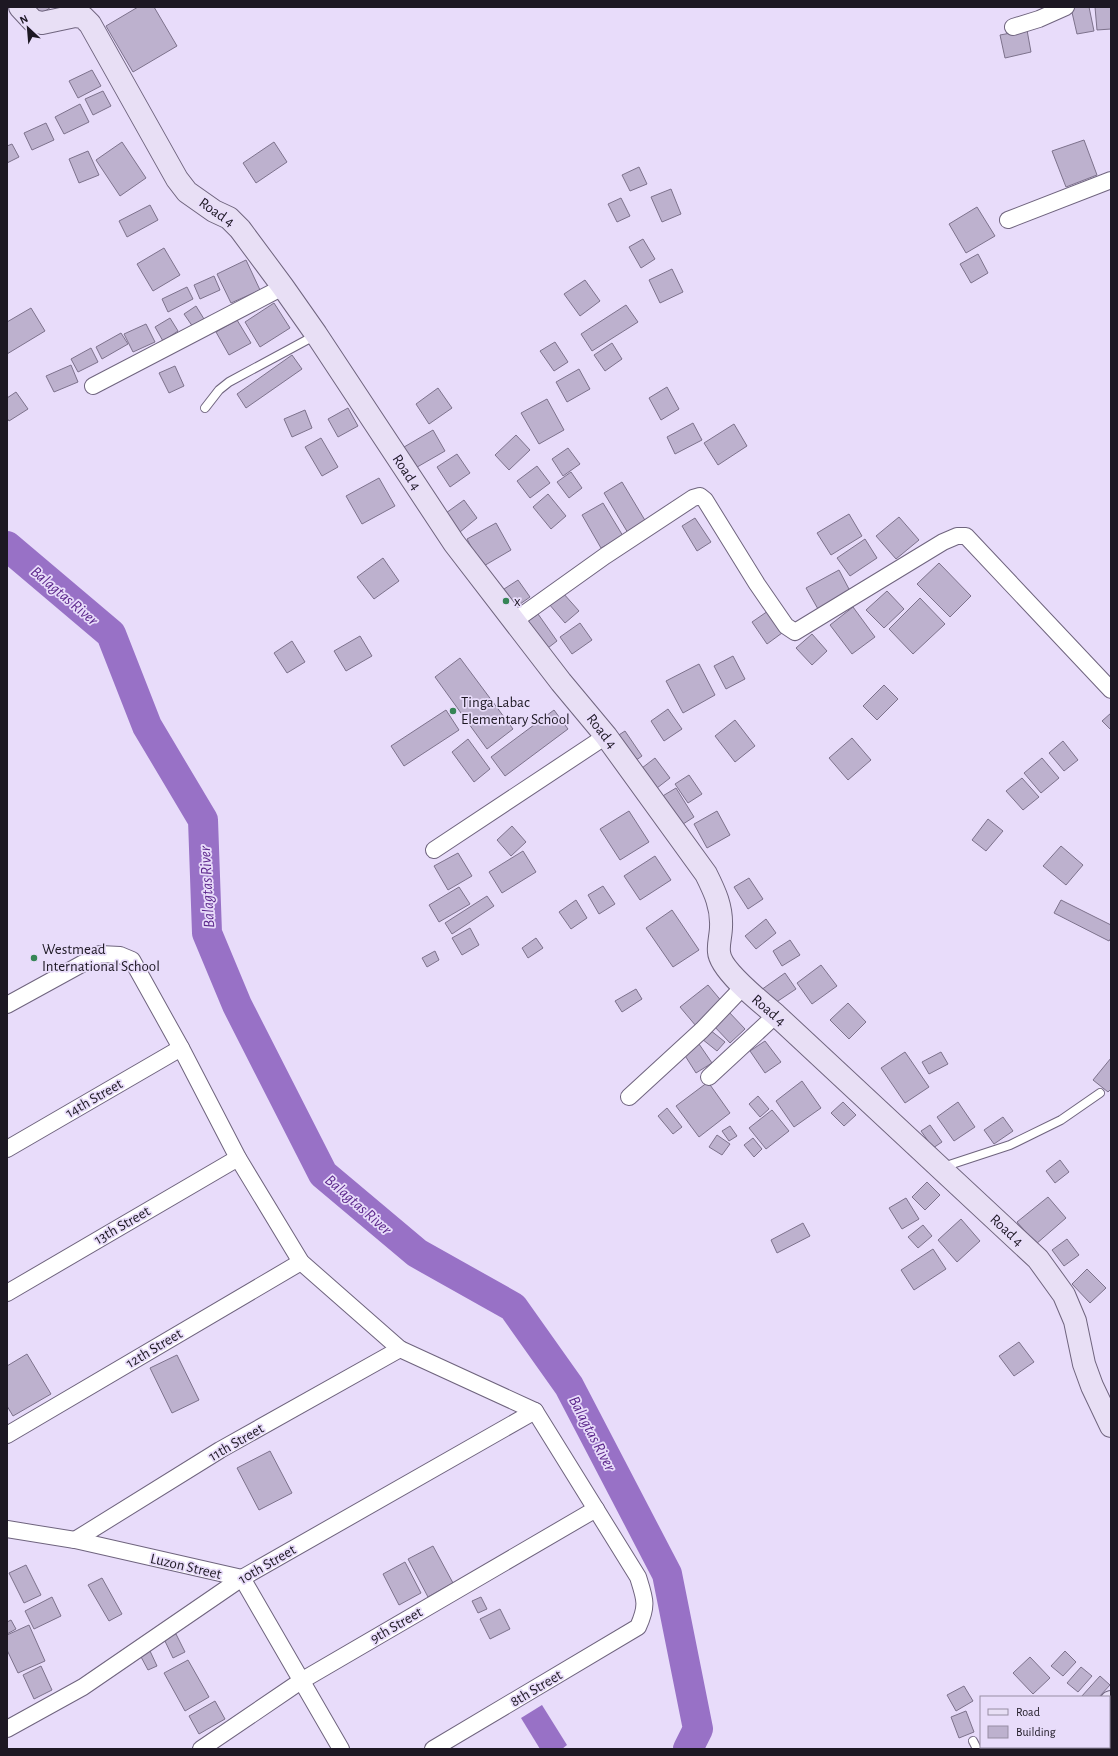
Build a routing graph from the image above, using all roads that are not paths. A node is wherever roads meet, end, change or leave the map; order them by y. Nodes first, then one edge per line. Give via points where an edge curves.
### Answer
1 (20, 7) edge
2 (1066, 7) edge
3 (1013, 27) dead end
4 (1111, 180) edge
5 (1008, 220) dead end
6 (283, 286) junction
7 (316, 334) junction
8 (93, 386) dead end
9 (205, 408) dead end
10 (514, 621) junction
11 (1111, 690) edge
12 (606, 736) junction
13 (434, 850) dead end
14 (743, 987) junction
15 (7, 1005) edge
16 (776, 1015) junction
17 (181, 1048) junction
18 (709, 1077) dead end
19 (1100, 1093) dead end
20 (629, 1097) dead end
21 (7, 1149) edge
22 (238, 1158) junction
23 (940, 1168) junction
24 (301, 1262) junction
25 (7, 1293) edge
26 (400, 1349) junction
27 (535, 1411) junction
28 (1111, 1426) edge
29 (7, 1435) edge
30 (596, 1509) junction
31 (7, 1529) edge
32 (75, 1540) junction
33 (242, 1578) junction
34 (301, 1681) junction
35 (7, 1729) edge
36 (201, 1749) edge
37 (341, 1749) edge
38 (433, 1749) edge

1 - 6 street, Road 4 via 33,21 42,23 76,16 83,17 90,24 177,179 187,192 228,218 240,229
2 - 3 street
4 - 5 street
6 - 7 street, Road 4
6 - 8 street
7 - 9 lane via 229,382
7 - 10 street, Road 4 via 454,543
10 - 11 street via 605,556 693,498 700,496 705,500 757,584 792,631 795,632 943,542 957,536 966,536
10 - 12 street, Road 4
12 - 13 street
12 - 14 street, Road 4 via 706,874 718,899 721,926 718,953
14 - 16 street, Road 4
14 - 20 street via 702,1030
15 - 17 street via 100,954 120,955 132,960
16 - 18 street
16 - 23 street, Road 4
17 - 21 street, 14th Street
17 - 22 street
19 - 23 lane via 1061,1120 1010,1145
22 - 24 street
22 - 25 street, 13th Street
23 - 28 street, Road 4 via 1038,1259 1064,1295 1074,1321 1084,1364
24 - 26 street
24 - 29 street, 12th Street
26 - 27 street
26 - 32 street, 11th Street via 220,1450
27 - 30 street
27 - 33 street, 10th Street
30 - 34 street, 9th Street
30 - 38 street, 8th Street via 638,1577 644,1595 645,1611 638,1627
31 - 32 street, Luzon Street
32 - 33 street, Luzon Street
33 - 34 street, Luzon Street
33 - 35 street, 10th Street via 83,1687
34 - 36 street, 9th Street
34 - 37 street, Luzon Street

